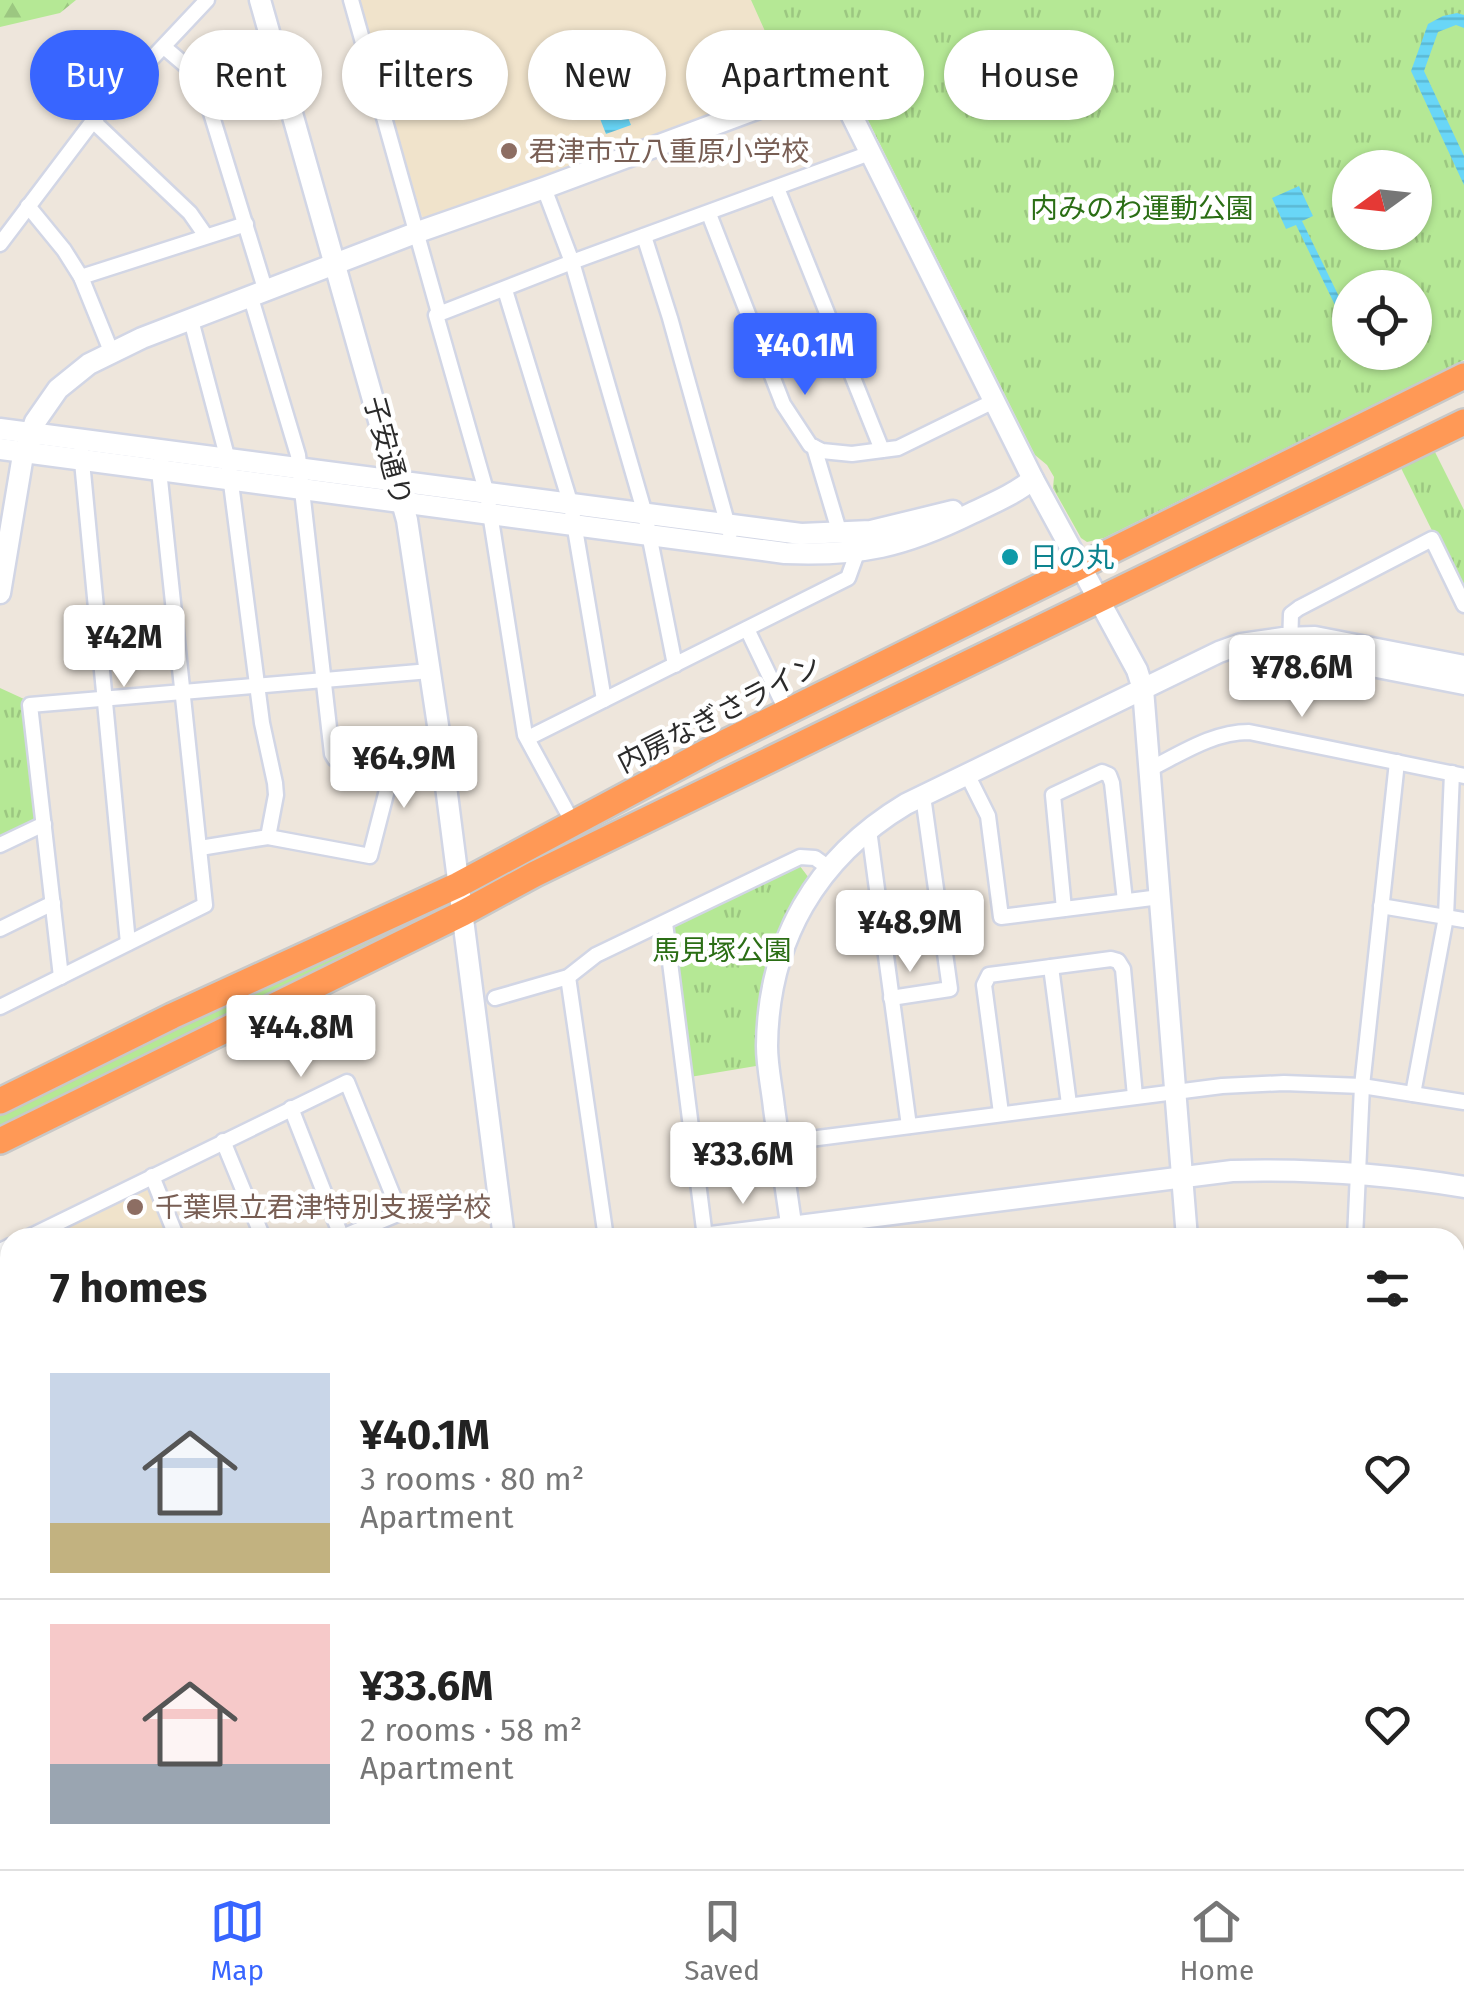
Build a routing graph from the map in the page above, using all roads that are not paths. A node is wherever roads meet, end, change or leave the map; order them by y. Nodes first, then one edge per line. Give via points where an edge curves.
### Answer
1 (207, 0) edge
2 (260, 0) edge
3 (351, 0) edge
4 (164, 47) junction
5 (93, 121) junction
6 (870, 153) junction
7 (544, 188) junction
8 (777, 188) junction
9 (28, 206) junction
10 (709, 214) junction
11 (246, 224) junction
12 (418, 232) junction
13 (206, 236) junction
14 (644, 236) junction
15 (0, 244) edge
16 (572, 262) junction
17 (336, 266) junction
18 (81, 277) junction
19 (505, 290) junction
20 (258, 295) junction
21 (439, 313) junction
22 (192, 320) junction
23 (112, 351) junction
24 (1464, 376) edge
25 (994, 402) junction
26 (1464, 422) edge
27 (0, 430) edge
28 (28, 443) junction
29 (814, 447) junction
30 (0, 449) edge
31 (80, 450) junction
32 (882, 450) junction
33 (161, 461) junction
34 (230, 470) junction
35 (301, 479) junction
36 (1033, 479) junction
37 (400, 492) junction
38 (488, 504) junction
39 (574, 515) junction
40 (647, 525) junction
41 (731, 536) junction
42 (850, 540) junction
43 (1079, 565) junction
44 (0, 593) edge
45 (1097, 599) junction
46 (1464, 605) edge
47 (747, 628) junction
48 (1290, 645) junction
49 (675, 664) junction
50 (1464, 666) edge
51 (430, 671) junction
52 (325, 680) junction
53 (1464, 684) edge
54 (257, 686) junction
55 (1143, 689) junction
56 (182, 692) junction
57 (103, 699) junction
58 (604, 700) junction
59 (783, 704) dead end
60 (528, 738) junction
61 (1396, 762) junction
62 (1150, 769) junction
63 (967, 774) junction
64 (1458, 774) edge
65 (923, 796) junction
66 (567, 812) dead end
67 (44, 824) junction
68 (868, 830) junction
69 (268, 837) junction
70 (0, 845) edge
71 (200, 848) junction
72 (828, 868) junction
73 (458, 885) junction
74 (1160, 897) junction
75 (1125, 901) junction
76 (53, 903) junction
77 (1381, 906) junction
78 (1064, 909) junction
79 (463, 913) junction
80 (1446, 917) junction
81 (1464, 920) edge
82 (665, 923) junction
83 (0, 929) edge
84 (128, 943) junction
85 (1050, 967) junction
86 (61, 977) junction
87 (568, 977) junction
88 (496, 998) dead end
89 (891, 998) junction
90 (0, 1007) edge
91 (1362, 1086) junction
92 (1176, 1090) junction
93 (1413, 1094) junction
94 (1135, 1096) junction
95 (0, 1101) edge
96 (1464, 1102) edge
97 (1069, 1104) junction
98 (291, 1108) junction
99 (1000, 1114) junction
100 (909, 1126) junction
101 (0, 1141) edge
102 (223, 1141) junction
103 (779, 1143) junction
104 (1358, 1172) junction
105 (152, 1176) junction
106 (1182, 1176) junction
107 (1464, 1187) edge
108 (48, 1228) edge
109 (174, 1228) edge
110 (259, 1228) edge
111 (338, 1228) edge
112 (364, 1228) edge
113 (503, 1228) edge
114 (605, 1228) edge
115 (703, 1228) edge
116 (792, 1228) edge
117 (813, 1228) edge
118 (1185, 1228) edge
119 (1355, 1228) edge

1 - 4 street
2 - 17 street, 子安通り
3 - 12 street
4 - 5 street
4 - 11 street via 203,87
5 - 9 street
5 - 13 street
6 - 7 street via 834,80
6 - 8 street
6 - 25 street
7 - 12 street
7 - 16 street
8 - 10 street
8 - 32 street
9 - 15 street
9 - 18 street
10 - 14 street
10 - 29 street via 783,404
11 - 13 street
11 - 20 street
12 - 17 street
12 - 21 street
13 - 18 street
14 - 16 street
14 - 41 street
16 - 19 street
16 - 40 street
17 - 20 street
17 - 37 street, 子安通り
18 - 23 street
19 - 21 street
19 - 39 street
20 - 22 street
20 - 35 street
21 - 38 street
22 - 23 street
22 - 34 street
23 - 28 street via 58,389
24 - 43 highway, 内房なぎさライン
25 - 32 street
25 - 36 street
26 - 45 highway
27 - 28 street
28 - 30 street
28 - 31 street
28 - 44 street
29 - 32 street via 852,454
29 - 42 street
31 - 33 street
31 - 57 street
33 - 34 street
33 - 56 street
34 - 35 street
34 - 54 street
35 - 37 street
35 - 52 street
36 - 42 street via 910,540
36 - 43 street
37 - 38 street
37 - 51 street, 子安通り
38 - 39 street
38 - 60 street
39 - 40 street
39 - 58 street
40 - 41 street
40 - 49 street
41 - 42 street via 785,553
42 - 47 street via 848,578
43 - 45 street
43 - 73 highway, 内房なぎさライン via 712,748
45 - 55 street
45 - 79 highway
46 - 48 street via 1432,538 1291,614
47 - 49 street
47 - 59 street
48 - 50 street via 1315,637
48 - 53 street
48 - 55 street via 1190,666
49 - 58 street
51 - 52 street
51 - 73 street, 子安通り
52 - 54 street
52 - 69 street via 335,759 396,754 370,856
54 - 56 street
54 - 69 street via 276,795
55 - 62 street
55 - 63 street
56 - 57 street
56 - 71 street
57 - 67 street via 30,705
57 - 84 street
58 - 60 street
60 - 66 street
61 - 62 street via 1234,732
61 - 64 street
61 - 77 street
62 - 74 street
63 - 65 street
63 - 78 street via 988,816 1001,916
64 - 80 street
65 - 68 street
65 - 89 street via 950,989
67 - 70 street
67 - 76 street
68 - 72 street
68 - 89 street
69 - 71 street
71 - 84 street via 205,905
72 - 82 street via 800,857
72 - 103 street via 798,913 774,983 766,1051
73 - 79 street, 子安通り
73 - 95 highway, 内房なぎさライン
74 - 75 street
74 - 92 street
75 - 78 street
75 - 78 street via 1112,783 1102,772 1053,796
76 - 83 street
76 - 86 street
77 - 80 street
77 - 91 street
79 - 101 highway
79 - 113 street, 子安通り
80 - 81 street
80 - 93 street
82 - 87 street
82 - 115 street
84 - 86 street
85 - 94 street via 1111,959 1122,965
85 - 97 street
85 - 99 street via 984,981
86 - 90 street
87 - 88 street
87 - 114 street
89 - 100 street
91 - 92 street
91 - 93 street
91 - 104 street
92 - 94 street
92 - 106 street
93 - 96 street
94 - 97 street
97 - 99 street
98 - 102 street
98 - 111 street
98 - 112 street via 347,1082 400,1213
99 - 100 street
100 - 103 street
102 - 105 street
102 - 110 street
103 - 116 street
104 - 106 street
104 - 107 street
104 - 119 street
105 - 108 street
105 - 109 street
106 - 117 street
106 - 118 street

